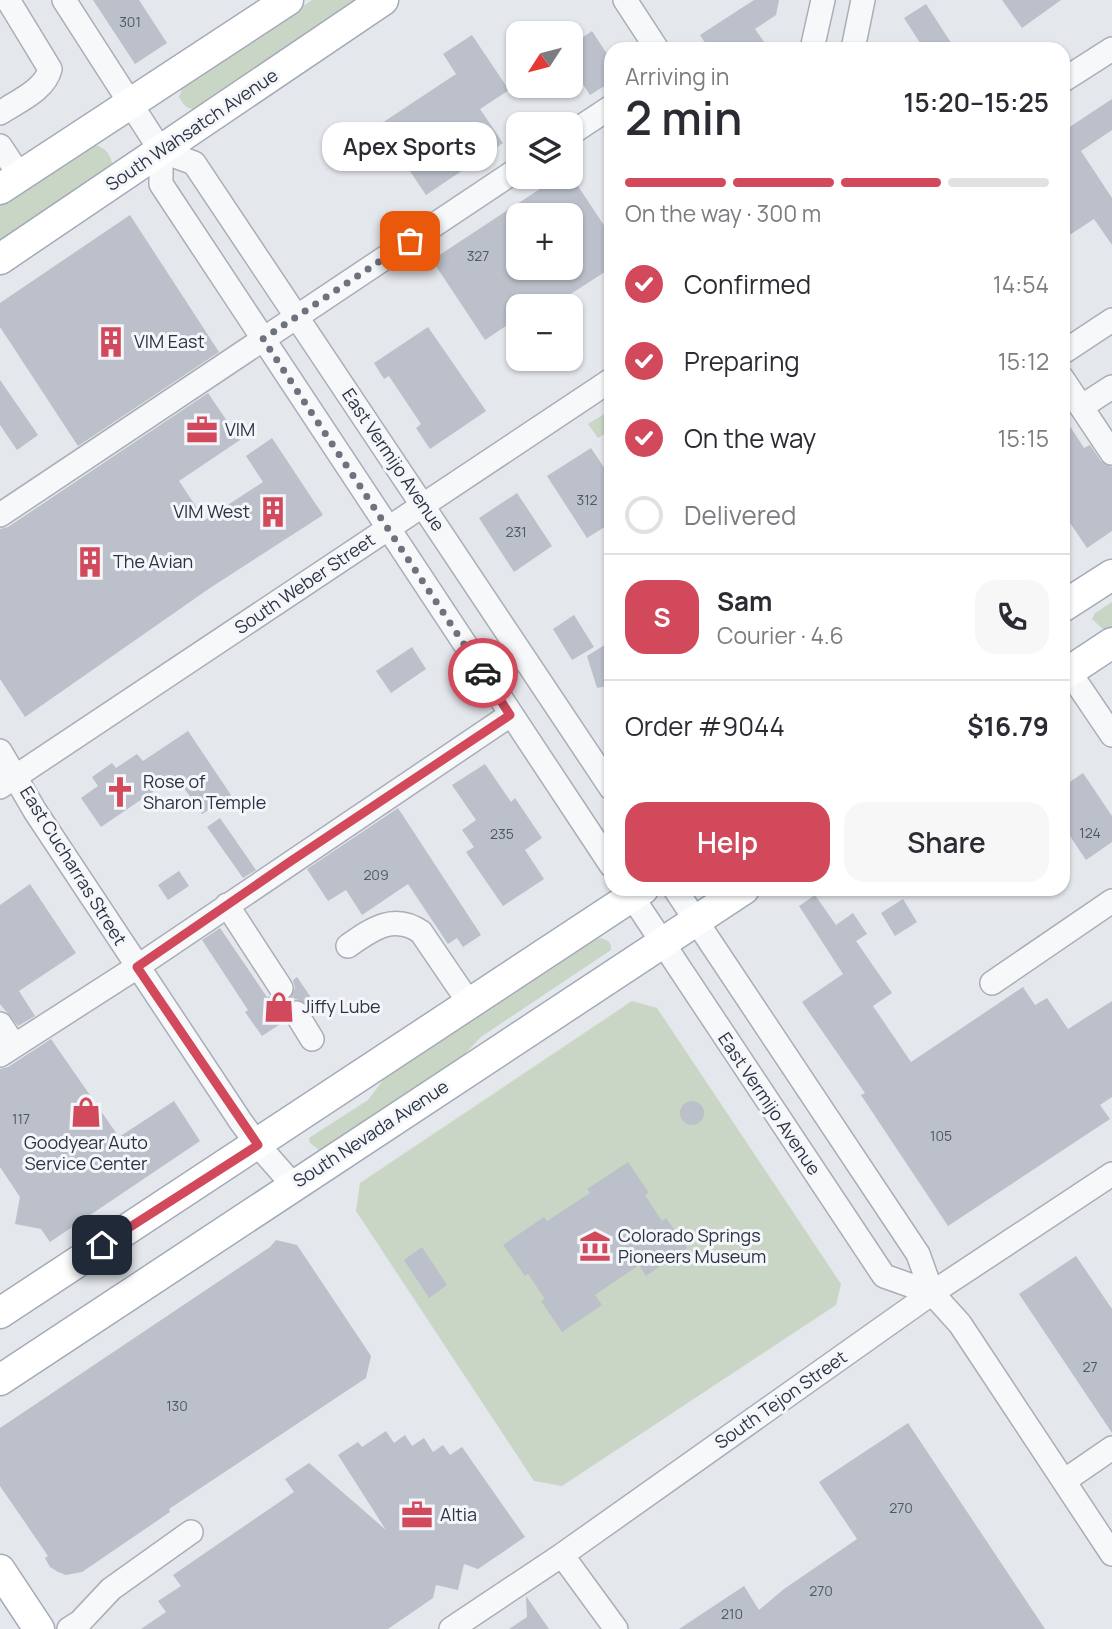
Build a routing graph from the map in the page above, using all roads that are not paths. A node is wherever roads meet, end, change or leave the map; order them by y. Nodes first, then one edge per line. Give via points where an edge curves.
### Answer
1 (8, 0) edge
2 (64, 0) edge
3 (288, 0) edge
4 (383, 0) edge
5 (625, 0) edge
6 (823, 0) edge
7 (863, 0) edge
8 (652, 42) edge
9 (814, 42) edge
10 (854, 42) edge
11 (1112, 48) edge
12 (1070, 76) edge
13 (130, 104) junction
14 (604, 112) edge
15 (0, 113) edge
16 (583, 125) edge
17 (0, 146) edge
18 (161, 151) junction
19 (506, 177) edge
20 (10, 182) edge
21 (0, 259) edge
22 (296, 317) junction
23 (1112, 320) edge
24 (263, 339) junction
25 (1070, 348) edge
26 (604, 385) edge
27 (1112, 387) edge
28 (1070, 390) edge
29 (1081, 407) junction
30 (1112, 453) edge
31 (424, 505) junction
32 (0, 515) edge
33 (388, 528) junction
34 (1112, 575) edge
35 (1070, 602) edge
36 (1112, 643) edge
37 (1070, 666) edge
38 (1070, 676) edge
39 (510, 715) junction
40 (1112, 736) edge
41 (0, 751) edge
42 (604, 769) edge
43 (8, 781) edge
44 (604, 855) edge
45 (627, 896) edge
46 (637, 896) edge
47 (679, 896) edge
48 (734, 896) edge
49 (1112, 901) edge
50 (228, 905) junction
51 (696, 921) junction
52 (663, 943) junction
53 (348, 946) dead end
54 (137, 967) junction
55 (992, 983) dead end
56 (281, 988) dead end
57 (470, 1004) junction
58 (296, 1013) dead end
59 (0, 1024) edge
60 (312, 1039) dead end
61 (7, 1050) edge
62 (258, 1145) junction
63 (1112, 1174) edge
64 (293, 1185) junction
65 (932, 1293) junction
66 (0, 1313) edge
67 (0, 1380) edge
68 (1112, 1448) edge
69 (1064, 1480) junction
70 (191, 1532) dead end
71 (1112, 1554) edge
72 (562, 1555) junction
73 (0, 1570) edge
74 (31, 1626) edge
75 (69, 1629) edge
76 (451, 1629) edge
77 (616, 1629) edge

1 - 15 street via 50,69 41,86
2 - 13 street
3 - 13 main road
4 - 18 main road, South Wahsatch Avenue
5 - 8 street
6 - 9 street
7 - 10 street
11 - 12 street
13 - 18 street
13 - 20 main road
14 - 16 street
17 - 20 street
18 - 21 main road, South Wahsatch Avenue
18 - 22 street, East Vermijo Avenue via 194,163
18 - 24 street via 161,184
19 - 22 street
22 - 24 street
22 - 31 street, East Vermijo Avenue
23 - 25 street
24 - 32 street
24 - 33 street
26 - 31 street, South Weber Street
27 - 29 street
28 - 29 street
29 - 30 street
31 - 33 street, South Weber Street
31 - 42 street, East Vermijo Avenue
33 - 39 street
33 - 43 street, South Weber Street
34 - 35 main road
36 - 37 main road
38 - 40 street
39 - 44 street
39 - 50 street
41 - 43 street, East Cucharras Street
43 - 54 street, East Cucharras Street via 35,811
45 - 57 main road
46 - 52 street, East Vermijo Avenue
47 - 51 street, East Vermijo Avenue
48 - 51 main road, South Nevada Avenue
49 - 55 street
50 - 54 street
50 - 56 street
51 - 52 main road, South Nevada Avenue
51 - 65 street, East Vermijo Avenue via 918,1254
52 - 64 main road, South Nevada Avenue
52 - 65 street, East Vermijo Avenue via 884,1276
53 - 57 street via 379,926 401,922 413,926
54 - 61 street
54 - 62 street, East Cucharras Street
57 - 62 main road
58 - 60 street
59 - 61 street
62 - 64 street, East Cucharras Street
62 - 66 main road
63 - 65 street, South Tejon Street
64 - 67 main road, South Nevada Avenue
65 - 69 street, East Vermijo Avenue via 960,1324
65 - 72 street, South Tejon Street
68 - 69 street
69 - 71 street, East Vermijo Avenue
70 - 75 street via 111,1589
72 - 76 street, South Tejon Street
72 - 77 street
73 - 74 main road

